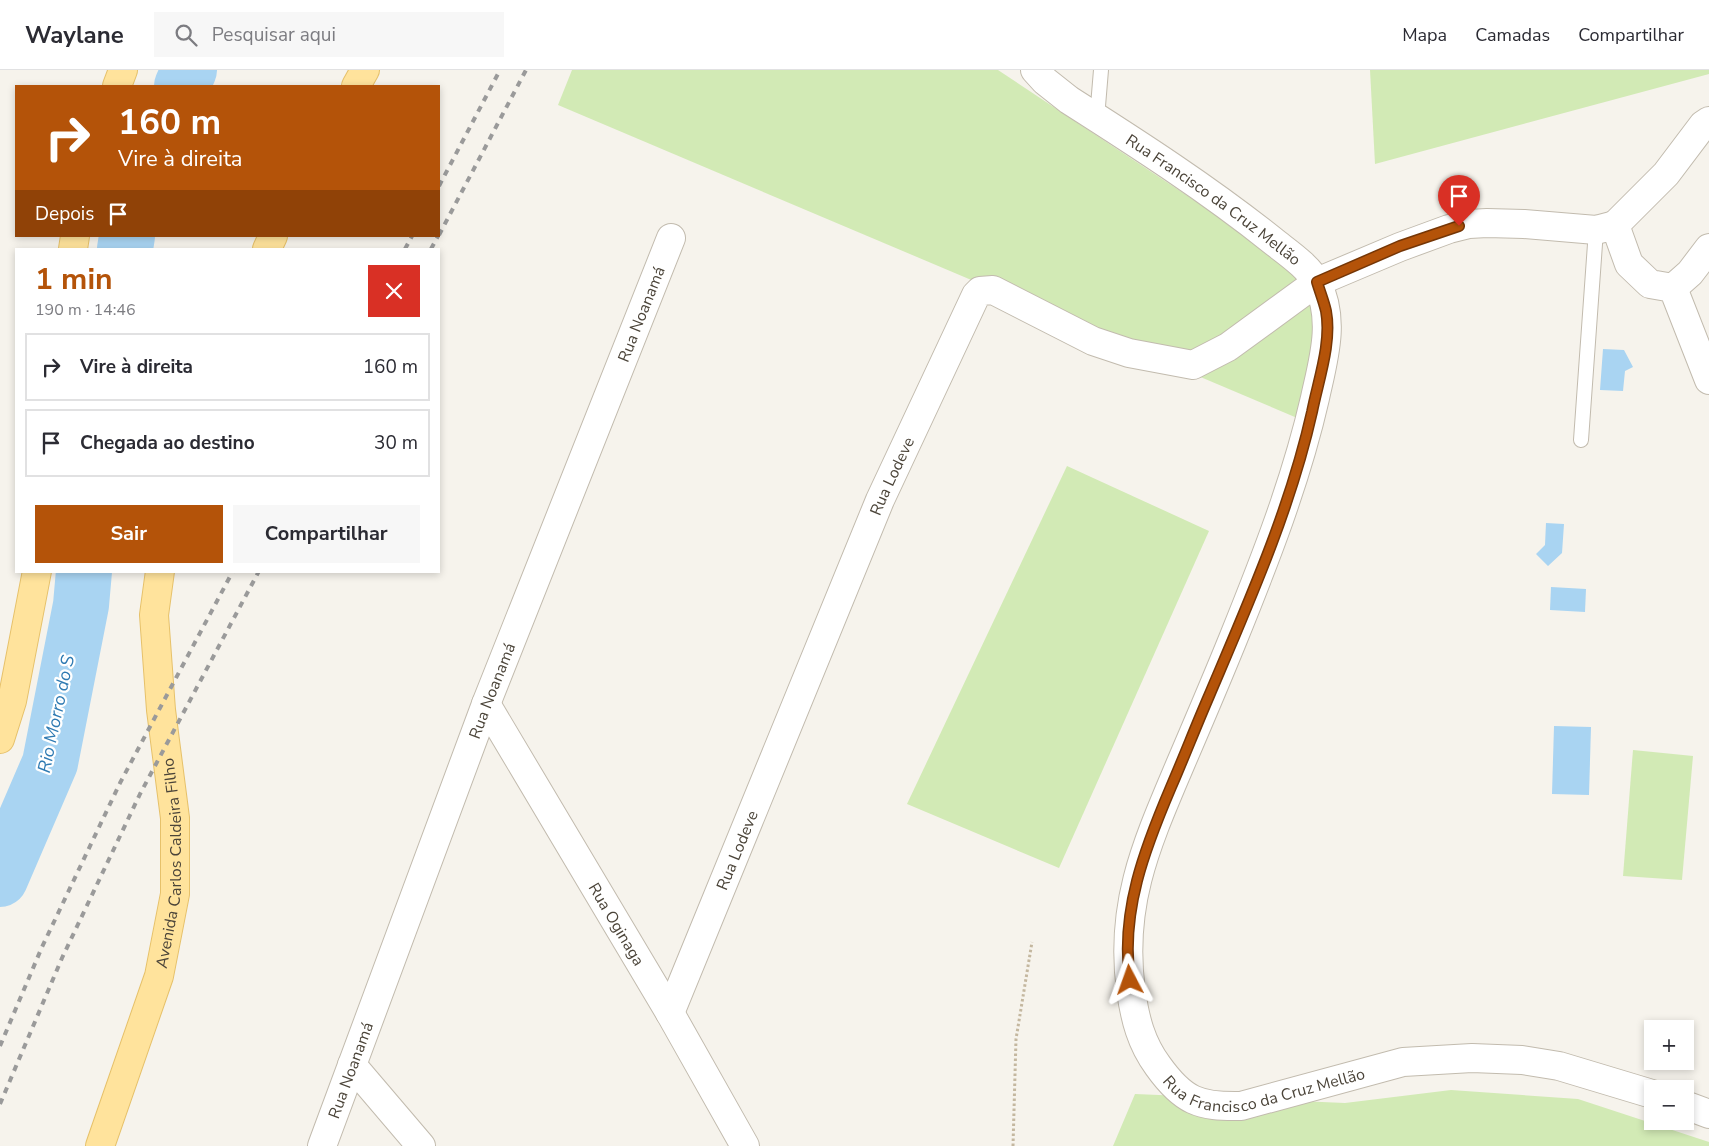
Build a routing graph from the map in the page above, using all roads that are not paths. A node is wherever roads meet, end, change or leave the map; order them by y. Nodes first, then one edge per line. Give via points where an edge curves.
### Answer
1 (123, 70) edge
2 (365, 70) edge
3 (1035, 70) edge
4 (1101, 70) edge
5 (117, 85) edge
6 (357, 85) edge
7 (1097, 118) junction
8 (1709, 120) edge
9 (1606, 228) junction
10 (273, 237) edge
11 (671, 238) dead end
12 (267, 248) edge
13 (1709, 248) edge
14 (1317, 282) junction
15 (1673, 288) junction
16 (1709, 380) edge
17 (1581, 440) dead end
18 (37, 573) edge
19 (160, 573) edge
20 (6, 700) edge
21 (486, 704) junction
22 (0, 739) edge
23 (670, 1013) junction
24 (352, 1065) junction
25 (1644, 1092) edge
26 (1694, 1108) edge
27 (1709, 1114) edge
28 (100, 1146) edge
29 (322, 1146) edge
30 (421, 1146) edge
31 (745, 1146) edge

1 - 5 main road
2 - 6 main road
3 - 7 street, Rua Francisco da Cruz Mellão via 1069,100
4 - 7 lane
7 - 14 street, Rua Francisco da Cruz Mellão via 1242,216
8 - 9 street via 1666,174
9 - 14 street via 1469,224 1428,236
9 - 15 street via 1629,264 1650,284
9 - 17 lane
10 - 12 main road
11 - 21 street, Rua Noanamá
13 - 15 street via 1690,273
14 - 23 street, Rua Lodeve via 1228,348 1193,365 1129,353 1093,341 993,290 976,294 880,500
14 - 25 street, Rua Francisco da Cruz Mellão via 1326,312 1326,347 1306,435 1278,526 1138,873 1129,915 1128,966 1140,1035 1162,1073 1179,1091 1195,1102 1216,1106 1241,1106 1403,1062 1472,1058 1522,1060 1559,1066
15 - 16 street
18 - 20 main road
19 - 28 main road, Avenida Carlos Caldeira Filho via 154,614 161,710 175,818 175,894 159,976
20 - 22 main road
21 - 23 street, Rua Oginaga
21 - 24 street, Rua Noanamá
23 - 31 street, Rua Oginaga
24 - 29 street, Rua Noanamá
24 - 30 street
26 - 27 street

